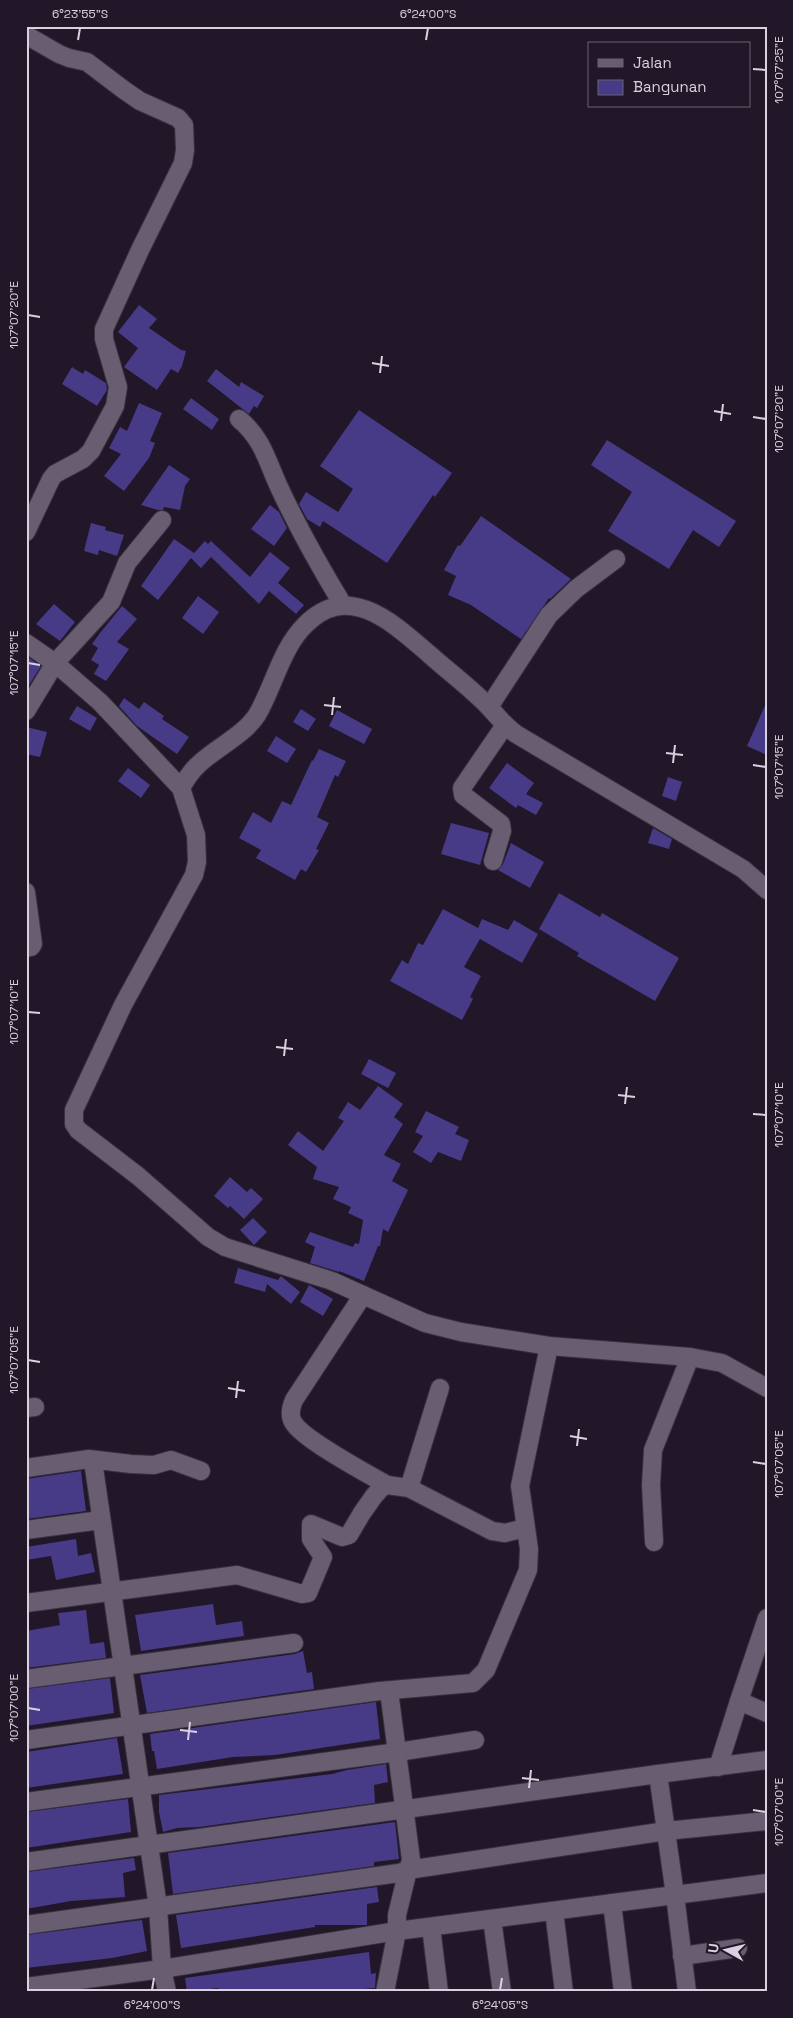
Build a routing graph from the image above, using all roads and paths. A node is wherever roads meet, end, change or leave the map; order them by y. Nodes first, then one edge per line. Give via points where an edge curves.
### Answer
1 (26, 35) edge
2 (239, 419) dead end
3 (162, 520) dead end
4 (26, 532) edge
5 (616, 559) dead end
6 (343, 605) junction
7 (26, 643) edge
8 (55, 663) junction
9 (489, 707) junction
10 (26, 711) edge
11 (504, 725) junction
12 (181, 788) junction
13 (493, 861) dead end
14 (767, 890) edge
15 (26, 892) edge
16 (26, 948) edge
17 (363, 1295) junction
18 (549, 1346) junction
19 (690, 1357) junction
20 (440, 1388) dead end
21 (767, 1388) edge
22 (93, 1461) junction
23 (26, 1468) edge
24 (201, 1471) dead end
25 (387, 1485) junction
26 (409, 1488) junction
27 (101, 1520) junction
28 (525, 1528) junction
29 (26, 1530) edge
30 (654, 1542) dead end
31 (113, 1592) junction
32 (26, 1603) edge
33 (767, 1618) edge
34 (294, 1643) dead end
35 (122, 1666) junction
36 (26, 1679) edge
37 (389, 1691) junction
38 (739, 1701) junction
39 (767, 1713) edge
40 (132, 1725) junction
41 (26, 1740) edge
42 (475, 1740) dead end
43 (398, 1752) junction
44 (767, 1760) edge
45 (718, 1766) junction
46 (658, 1774) junction
47 (140, 1786) junction
48 (26, 1802) edge
49 (405, 1810) junction
50 (767, 1821) edge
51 (666, 1831) junction
52 (149, 1846) junction
53 (26, 1862) edge
54 (408, 1870) junction
55 (767, 1883) edge
56 (675, 1895) junction
57 (612, 1903) junction
58 (158, 1907) junction
59 (554, 1910) junction
60 (492, 1919) junction
61 (26, 1925) edge
62 (431, 1927) junction
63 (397, 1931) junction
64 (738, 1948) dead end
65 (682, 1956) junction
66 (162, 1969) junction
67 (26, 1987) edge
68 (167, 1992) edge
69 (385, 1992) edge
70 (440, 1992) edge
71 (502, 1992) edge
72 (564, 1992) edge
73 (623, 1992) edge
74 (687, 1992) edge

1 - 4 street via 59,54 87,62 133,96 178,118 185,130 183,162 104,329 118,387 115,406 91,451 51,479
2 - 6 street via 259,440 311,551
3 - 8 street via 127,563 111,602
5 - 9 street via 576,589 549,615
6 - 9 street via 370,611 391,622
6 - 12 street via 324,612 305,625 292,641 247,728 200,763
7 - 8 street
8 - 10 street
8 - 12 street via 123,725
9 - 11 street
11 - 13 street via 461,792 501,824
11 - 14 street via 743,869
12 - 17 street via 196,835 194,874 123,1005 74,1110 74,1124 208,1237 225,1247 332,1280
15 - 16 street via 33,944
17 - 18 street via 433,1326
17 - 25 street via 294,1400 291,1416 294,1425 309,1437
18 - 19 street
18 - 28 street via 520,1486
19 - 21 street via 728,1364
19 - 30 street via 653,1450
20 - 26 street
22 - 23 street
22 - 24 street via 154,1465 171,1460
22 - 27 street
25 - 26 street
25 - 31 street via 370,1501 349,1535 342,1537 311,1524 311,1539 323,1557 308,1593 237,1575
26 - 28 street via 492,1531 510,1533
27 - 29 street
27 - 31 street
28 - 37 street via 528,1570 486,1670 473,1682
31 - 32 street
31 - 35 street
33 - 38 street
34 - 35 street
35 - 36 street
35 - 40 street
37 - 40 street
37 - 43 street
38 - 39 street
38 - 45 street
40 - 41 street
40 - 47 street
42 - 43 street
43 - 47 street
43 - 49 street
44 - 45 street
45 - 46 street
46 - 49 street
46 - 51 street
47 - 48 street
47 - 52 street
49 - 52 street
49 - 54 street via 411,1860
50 - 51 street
51 - 54 street
51 - 56 street
52 - 53 street
52 - 58 street
54 - 58 street
54 - 63 street via 397,1915
55 - 56 street
56 - 57 street
56 - 65 street
57 - 59 street
57 - 73 street
58 - 61 street
58 - 66 street
59 - 60 street
59 - 72 street
60 - 62 street
60 - 71 street
62 - 63 street
62 - 70 street
63 - 66 street
63 - 69 street
64 - 65 street
65 - 74 street
66 - 67 street
66 - 68 street

